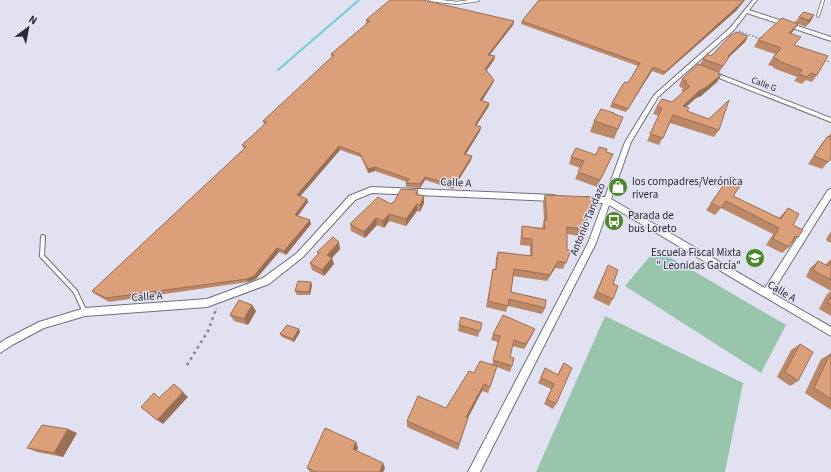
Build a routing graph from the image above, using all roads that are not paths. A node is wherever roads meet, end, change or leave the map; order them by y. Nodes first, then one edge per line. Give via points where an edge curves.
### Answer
1 (430, 0) edge
2 (478, 0) edge
3 (755, 0) edge
4 (823, 0) edge
5 (746, 11) junction
6 (818, 16) dead end
7 (831, 39) edge
8 (705, 71) edge
9 (831, 120) edge
10 (831, 192) edge
11 (560, 198) edge
12 (575, 199) edge
13 (607, 200) junction
14 (43, 237) dead end
15 (766, 294) junction
16 (85, 312) junction
17 (831, 332) edge
18 (0, 349) edge
19 (474, 472) edge

1 - 2 lane via 457,3
3 - 5 street, Antonio Tandazo
4 - 6 lane
5 - 7 street
5 - 13 street, Antonio Tandazo via 732,29 693,66 656,96 628,142
8 - 9 street, Calle G
10 - 15 street
11 - 16 street, Calle A via 371,190 352,198 300,256 266,281 207,303
12 - 13 street, Calle A
13 - 15 street, Calle A
13 - 19 street, Antonio Tandazo via 592,242
14 - 16 lane via 42,256 76,291
15 - 17 street, Calle A
16 - 18 street, Calle A via 42,325

